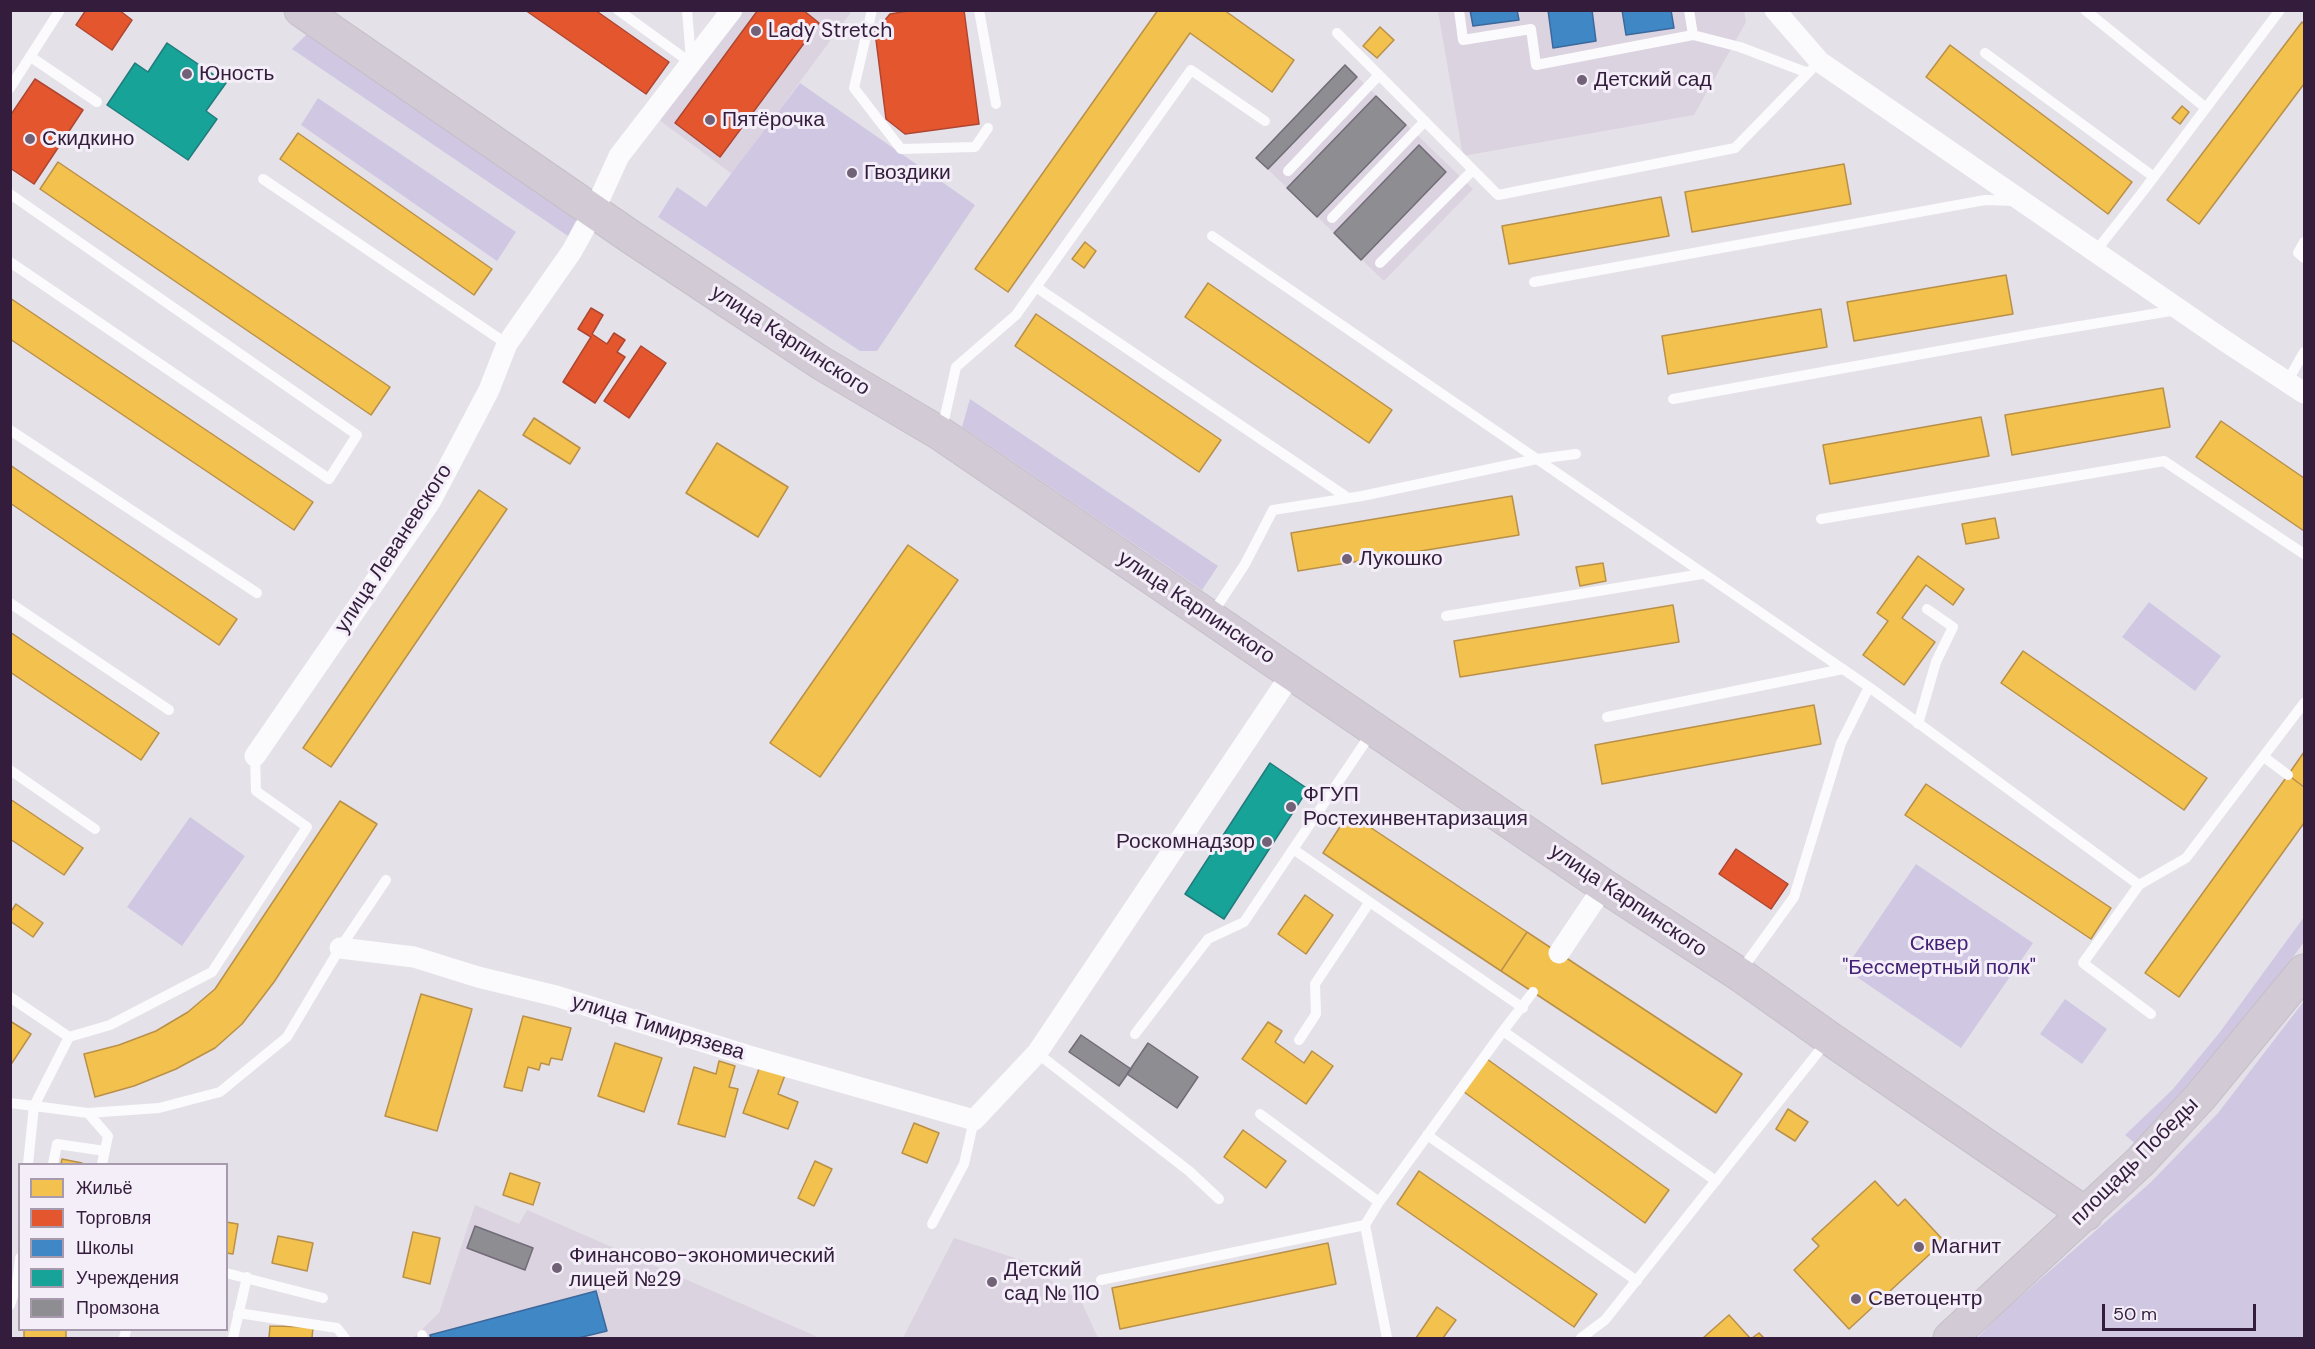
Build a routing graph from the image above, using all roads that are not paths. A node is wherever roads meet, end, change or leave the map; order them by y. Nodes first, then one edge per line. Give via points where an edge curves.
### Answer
1 (60, 10) edge
2 (301, 10) edge
3 (618, 10) edge
4 (687, 10) edge
5 (732, 10) edge
6 (872, 10) edge
7 (979, 10) edge
8 (1459, 10) edge
9 (1689, 10) edge
10 (1775, 10) edge
11 (2085, 10) edge
12 (2280, 10) edge
13 (1337, 33) dead end
14 (1693, 35) junction
15 (1985, 53) dead end
16 (31, 57) junction
17 (691, 63) junction
18 (1814, 67) junction
19 (1379, 75) junction
20 (10, 88) edge
21 (98, 102) dead end
22 (996, 104) dead end
23 (2206, 108) junction
24 (1265, 121) dead end
25 (1425, 121) junction
26 (988, 128) dead end
27 (1473, 170) junction
28 (1288, 171) dead end
29 (2154, 177) junction
30 (263, 179) dead end
31 (10, 194) edge
32 (2023, 202) junction
33 (594, 211) junction
34 (1332, 218) dead end
35 (1212, 236) dead end
36 (2304, 242) edge
37 (2095, 252) junction
38 (2304, 258) edge
39 (10, 262) edge
40 (1380, 264) dead end
41 (1534, 282) dead end
42 (1036, 286) junction
43 (2180, 310) junction
44 (507, 344) junction
45 (2304, 352) edge
46 (2296, 388) edge
47 (1673, 399) dead end
48 (10, 430) edge
49 (941, 434) junction
50 (1576, 454) dead end
51 (1537, 459) junction
52 (1348, 498) junction
53 (1821, 519) dead end
54 (2304, 554) edge
55 (1702, 574) junction
56 (257, 593) dead end
57 (10, 603) edge
58 (1928, 609) dead end
59 (1446, 616) dead end
60 (1210, 617) junction
61 (1843, 669) junction
62 (1293, 674) junction
63 (1869, 687) junction
64 (2304, 703) edge
65 (169, 710) dead end
66 (1607, 717) dead end
67 (1918, 724) junction
68 (1373, 729) junction
69 (255, 756) joint
70 (2264, 757) junction
71 (10, 770) edge
72 (2288, 775) dead end
73 (95, 829) dead end
74 (1293, 849) junction
75 (386, 880) dead end
76 (2139, 885) junction
77 (1604, 886) junction
78 (1369, 903) junction
79 (340, 948) junction
80 (1559, 953) dead end
81 (2304, 971) edge
82 (1739, 974) junction
83 (1533, 992) dead end
84 (10, 997) edge
85 (1523, 1008) junction
86 (2151, 1014) dead end
87 (1503, 1031) junction
88 (1135, 1034) dead end
89 (69, 1036) junction
90 (1829, 1038) junction
91 (1299, 1040) dead end
92 (1037, 1053) junction
93 (10, 1103) edge
94 (34, 1106) junction
95 (88, 1113) junction
96 (1260, 1114) dead end
97 (974, 1120) junction
98 (1427, 1135) junction
99 (105, 1151) junction
100 (28, 1163) edge
101 (53, 1163) edge
102 (102, 1163) edge
103 (1716, 1181) junction
104 (1219, 1199) dead end
105 (1378, 1202) junction
106 (2086, 1214) junction
107 (932, 1224) dead end
108 (1365, 1225) junction
109 (228, 1273) edge
110 (18, 1275) edge
111 (247, 1277) junction
112 (1101, 1280) dead end
113 (1637, 1281) junction
114 (323, 1298) dead end
115 (10, 1305) edge
116 (238, 1313) junction
117 (233, 1338) edge
118 (345, 1338) edge
119 (1387, 1338) edge
120 (1581, 1338) edge
121 (1950, 1338) edge

1 - 16 lane
2 - 33 main road, улица Карпинского
3 - 17 lane
4 - 17 lane
5 - 17 street, улица Леваневского
6 - 26 lane via 854,88 901,149 975,147
7 - 22 lane
8 - 14 lane via 1463,40 1531,29 1536,65
9 - 14 lane
10 - 18 street
11 - 23 lane
12 - 23 lane
13 - 19 lane
14 - 18 lane
15 - 29 lane
16 - 20 lane
16 - 21 lane
17 - 33 street, улица Леваневского via 619,156
18 - 27 lane via 1735,148 1498,195
18 - 32 street
19 - 25 lane
19 - 28 lane
23 - 29 lane
24 - 42 lane via 1191,70
25 - 27 lane
25 - 34 lane
27 - 40 lane
29 - 37 lane
30 - 44 lane
31 - 39 lane via 357,435 329,479
32 - 37 street
32 - 41 lane via 1985,200
33 - 44 street, улица Леваневского via 572,252
33 - 49 main road, улица Карпинского via 821,363
35 - 51 lane
36 - 38 lane via 2298,253
37 - 43 street
42 - 49 lane via 1016,315 956,367
42 - 52 lane
43 - 46 street
43 - 47 lane
44 - 69 street, улица Леваневского via 489,390 430,502
45 - 46 lane
48 - 56 lane
49 - 60 main road, улица Карпинского
50 - 51 lane
51 - 52 lane
51 - 55 lane
52 - 60 lane via 1273,510 1245,564
53 - 54 lane via 2164,460
55 - 59 lane
55 - 61 lane
57 - 65 lane
58 - 67 lane via 1953,627 1936,662
60 - 62 main road, улица Карпинского
61 - 63 lane
61 - 66 lane
62 - 68 main road, улица Карпинского
62 - 92 street
63 - 67 lane
63 - 82 lane via 1841,743 1794,897
64 - 70 lane
67 - 76 lane
68 - 74 lane
68 - 77 main road, улица Карпинского
69 - 89 lane via 256,791 307,827 212,972 110,1024
70 - 72 lane
70 - 76 lane via 2186,858
71 - 73 lane
74 - 78 lane
74 - 88 lane via 1244,922 1208,939
75 - 79 lane
76 - 86 lane via 2083,963
77 - 80 street
77 - 82 main road, улица Карпинского
78 - 85 lane
78 - 91 lane via 1315,984 1316,1014
79 - 95 lane via 287,1036 220,1092 159,1108
79 - 97 street, улица Тимирязева via 414,957
81 - 106 main road, площадь Победы via 2201,1096
82 - 90 main road, улица Карпинского
83 - 85 lane
84 - 89 lane
85 - 87 lane
87 - 98 lane
87 - 103 lane
89 - 94 lane
90 - 103 lane
90 - 106 main road, улица Карпинского
92 - 97 street
92 - 104 lane via 1189,1171
93 - 94 lane
94 - 95 lane
94 - 100 lane
95 - 99 lane via 108,1136
96 - 105 lane
97 - 107 lane via 964,1164
98 - 105 lane
98 - 113 lane
99 - 101 lane via 57,1144
99 - 102 lane
103 - 113 lane
105 - 108 lane
106 - 121 main road, площадь Победы
108 - 112 lane
108 - 119 lane
109 - 111 lane
110 - 115 lane
111 - 114 lane
111 - 116 lane
113 - 120 lane via 1605,1320
116 - 117 lane
116 - 118 lane via 337,1328

